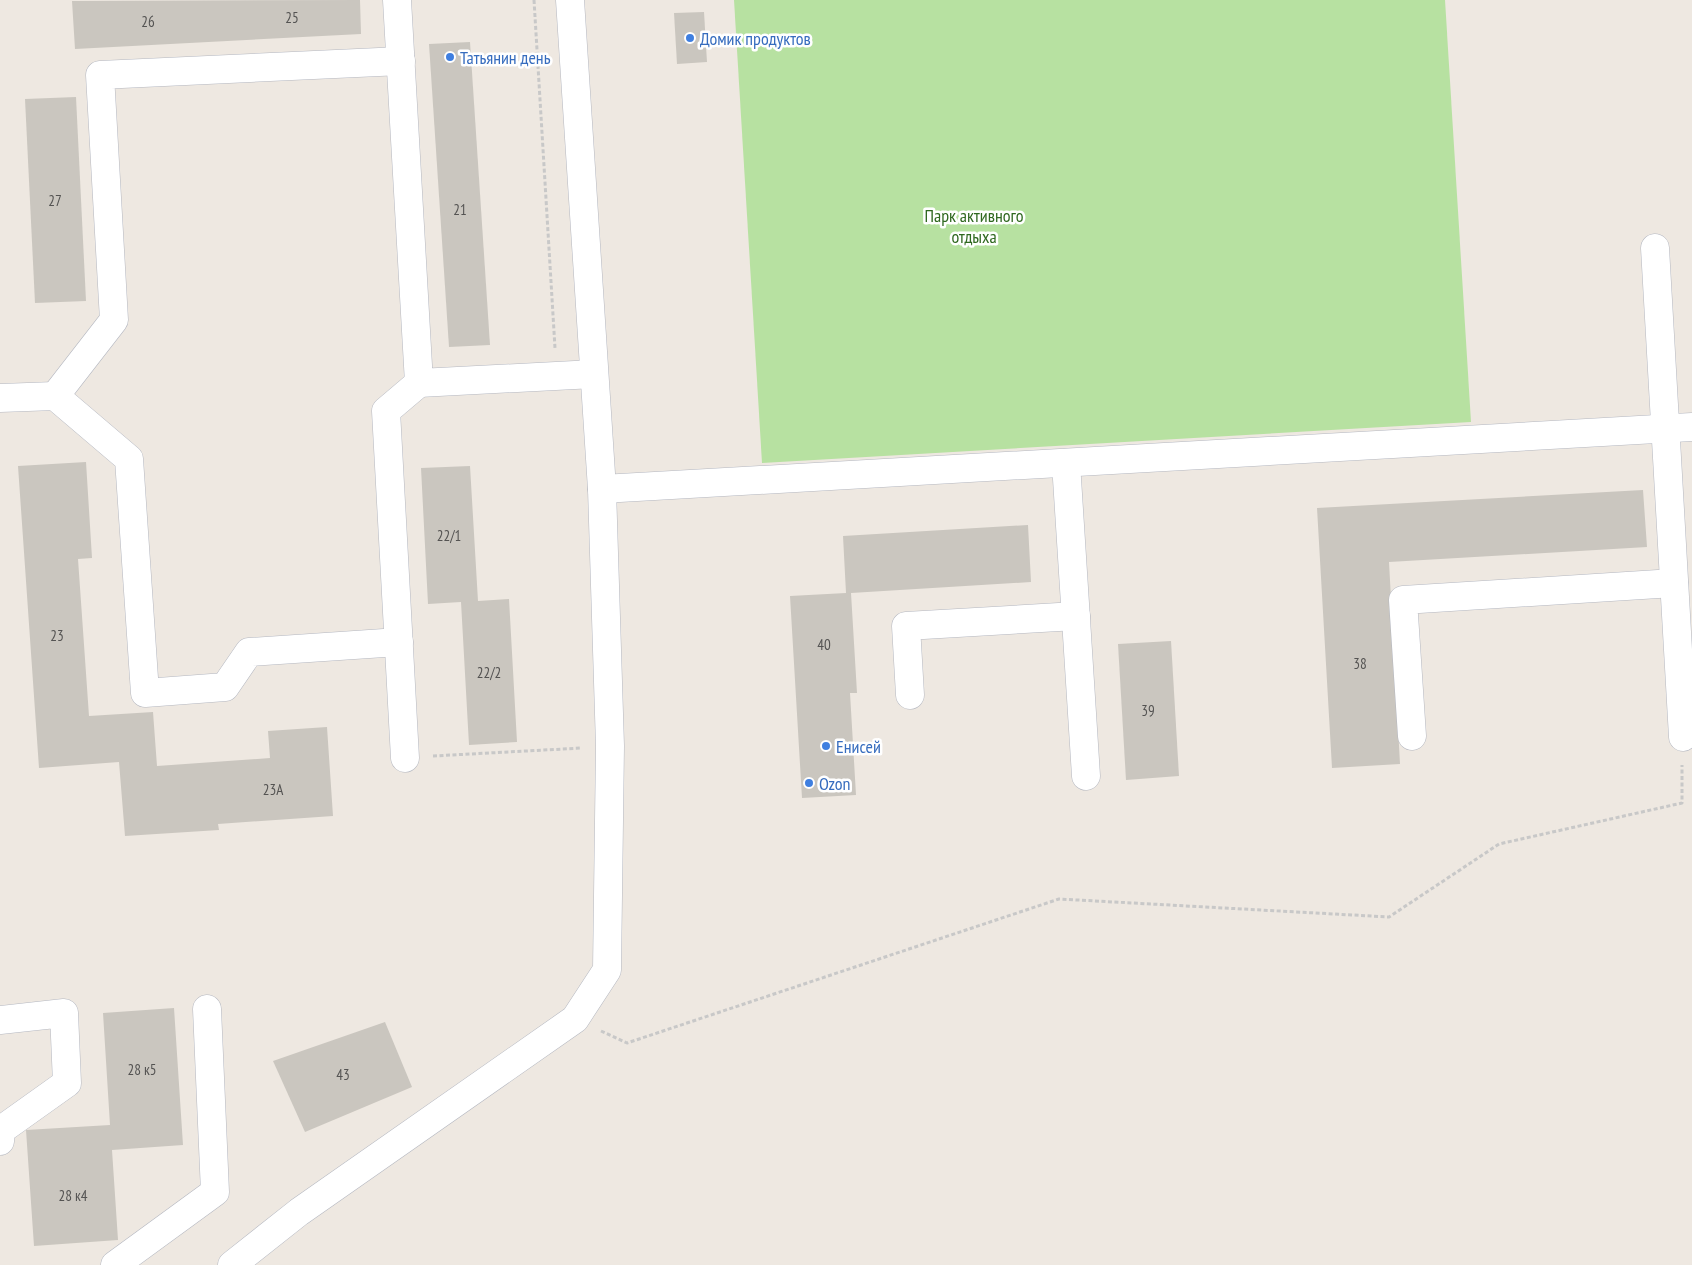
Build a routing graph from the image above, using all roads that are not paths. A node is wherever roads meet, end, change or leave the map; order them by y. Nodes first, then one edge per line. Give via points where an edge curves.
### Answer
1 (397, 0) edge
2 (570, 0) edge
3 (401, 61) junction
4 (1655, 248) dead end
5 (594, 374) junction
6 (419, 383) junction
7 (55, 396) junction
8 (0, 398) edge
9 (1692, 428) edge
10 (1665, 429) junction
11 (1066, 463) junction
12 (602, 489) junction
13 (1674, 583) junction
14 (1076, 616) junction
15 (399, 642) junction
16 (910, 695) dead end
17 (1412, 736) dead end
18 (1683, 737) road end
19 (405, 758) road end
20 (1086, 776) dead end
21 (207, 1008) dead end
22 (0, 1020) edge
23 (0, 1141) edge
24 (115, 1265) edge
25 (232, 1265) edge

1 - 3 street
2 - 5 street
3 - 6 street
3 - 7 street via 100,75 114,320
4 - 10 street
5 - 6 street
5 - 12 street
6 - 15 street via 386,411
7 - 8 street
7 - 15 street via 128,459 145,693 225,688 249,652
9 - 10 street
10 - 11 street
10 - 13 street
11 - 12 street
11 - 14 street
12 - 25 street via 610,746 607,970 575,1019 299,1212
13 - 17 street via 1403,600
13 - 18 street
14 - 16 street via 906,626
14 - 20 street
15 - 19 street
21 - 24 street via 215,1192
22 - 23 street via 64,1013 67,1083 1,1130

